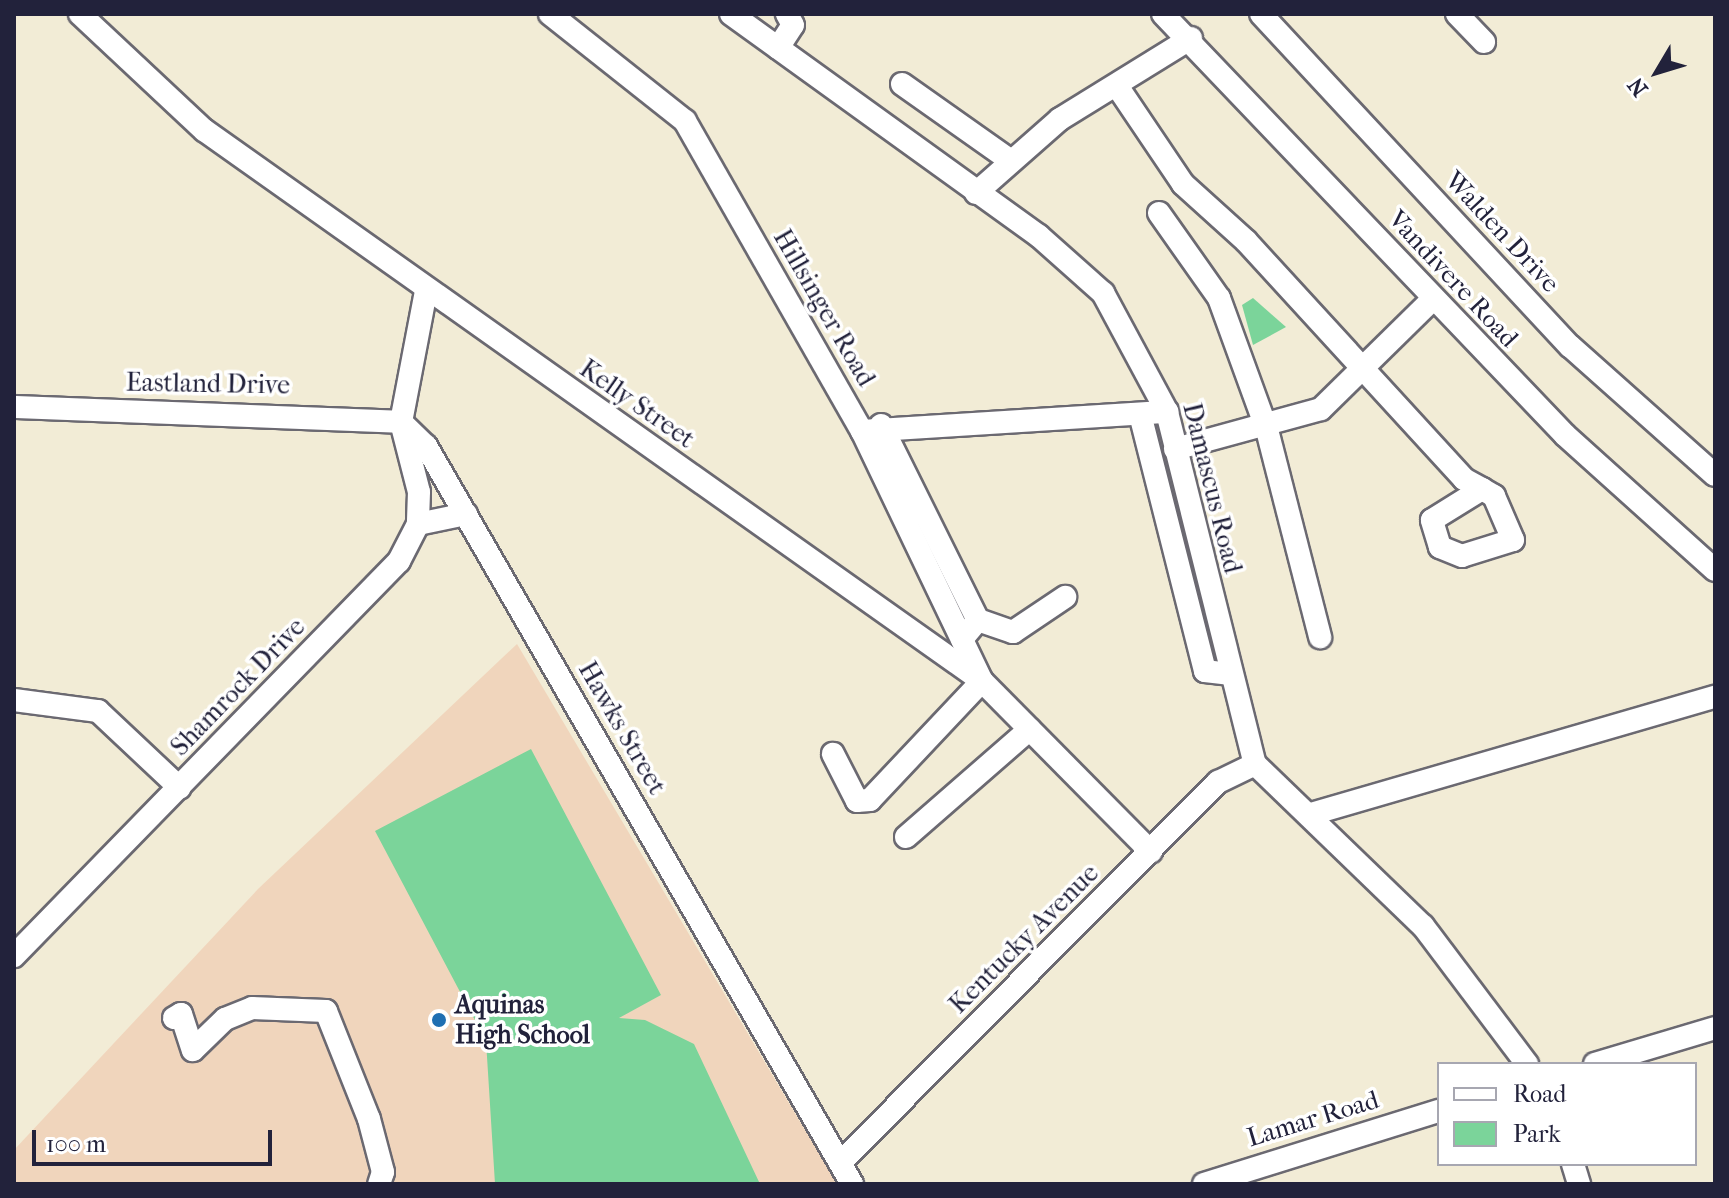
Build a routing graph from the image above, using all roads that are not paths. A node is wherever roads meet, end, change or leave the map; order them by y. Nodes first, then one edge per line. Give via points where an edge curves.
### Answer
1 (80, 14) edge
2 (731, 14) edge
3 (787, 14) edge
4 (1163, 14) edge
5 (1261, 14) edge
6 (1457, 14) edge
7 (552, 15) edge
8 (1191, 38) junction
9 (1484, 42) dead end
10 (778, 48) junction
11 (902, 84) dead end
12 (1117, 86) junction
13 (1011, 161) junction
14 (976, 193) junction
15 (1159, 213) dead end
16 (426, 291) junction
17 (1432, 300) junction
18 (1360, 373) junction
19 (14, 407) edge
20 (1167, 412) junction
21 (1141, 418) junction
22 (401, 422) junction
23 (872, 428) junction
24 (1267, 430) junction
25 (1175, 449) junction
26 (1715, 475) edge
27 (1482, 489) dead end
28 (466, 514) junction
29 (418, 524) junction
30 (1198, 547) junction
31 (1175, 551) junction
32 (1715, 570) edge
33 (1065, 597) dead end
34 (978, 620) junction
35 (1320, 637) dead end
36 (962, 639) junction
37 (1229, 674) junction
38 (982, 681) junction
39 (1715, 697) edge
40 (14, 700) edge
41 (1030, 729) junction
42 (833, 754) dead end
43 (1255, 764) junction
44 (180, 788) junction
45 (1311, 814) junction
46 (906, 837) dead end
47 (1151, 852) junction
48 (14, 956) edge
49 (177, 1016) dead end
50 (1715, 1028) edge
51 (1526, 1062) edge
52 (1602, 1062) edge
53 (1437, 1112) edge
54 (840, 1163) junction
55 (379, 1184) edge
56 (852, 1184) edge
57 (1204, 1184) edge

1 - 16 street, Kelly Street via 204,130
2 - 10 street, Damascus Road
3 - 10 street via 793,25
4 - 8 street, Vandivere Road
5 - 26 street, Walden Drive via 1570,346
6 - 9 street
7 - 23 street, Hillsinger Road via 685,121
8 - 12 street
8 - 17 street, Vandivere Road
10 - 14 street, Damascus Road
11 - 13 street
12 - 13 street via 1060,119
12 - 18 street via 1183,184 1246,241
13 - 14 street
14 - 20 street, Damascus Road via 1039,236 1103,293
15 - 24 street via 1219,298
16 - 22 street
16 - 38 street, Kelly Street
17 - 18 street
17 - 32 street, Vandivere Road via 1565,435
18 - 24 street via 1321,409
18 - 27 street
19 - 22 street, Eastland Drive
20 - 21 street
20 - 25 street, Damascus Road
21 - 23 street
21 - 31 street
22 - 28 street, Hawks Street via 426,446
22 - 29 street, Shamrock Drive via 419,492
23 - 34 street
23 - 36 street, Hillsinger Road
24 - 25 street
24 - 35 street
25 - 30 street, Damascus Road
28 - 29 street
28 - 54 street, Hawks Street
29 - 44 street, Shamrock Drive via 399,561
30 - 31 street
30 - 37 street, Damascus Road
31 - 37 street via 1205,671
33 - 34 street via 1013,632
34 - 36 street
36 - 38 street, Hillsinger Road
37 - 43 street, Damascus Road
38 - 41 street, Kelly Street
38 - 42 street via 870,800 857,801
39 - 45 street
40 - 44 street via 98,711
41 - 46 street
41 - 47 street, Kelly Street
43 - 45 street
43 - 47 street, Kentucky Avenue via 1218,782
44 - 48 street, Shamrock Drive
45 - 51 street via 1462,970
47 - 54 street, Kentucky Avenue
49 - 55 street via 193,1050 225,1019 252,1008 326,1011 369,1119 383,1172
50 - 52 street
53 - 57 street, Lamar Road
54 - 56 street, Hawks Street

